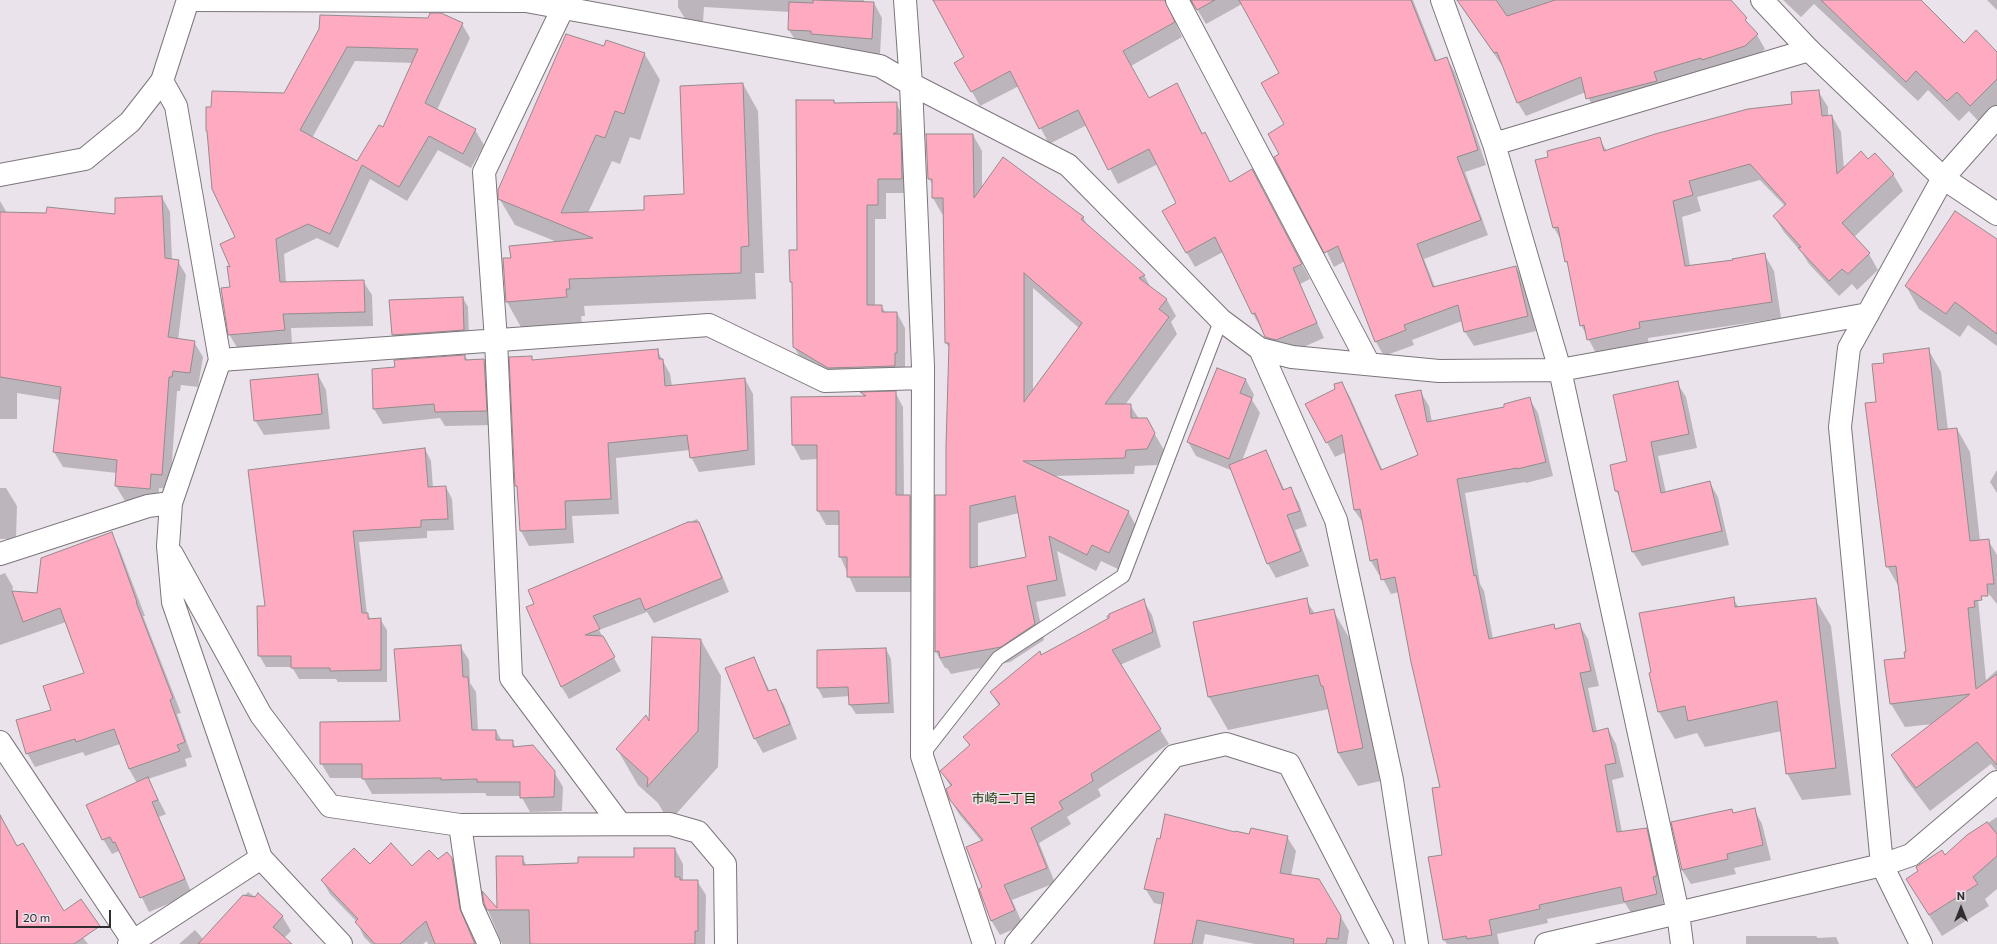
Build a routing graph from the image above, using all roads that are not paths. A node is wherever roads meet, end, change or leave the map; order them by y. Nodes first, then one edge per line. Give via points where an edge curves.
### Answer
1 (188, 0) edge
2 (905, 0) edge
3 (1177, 0) edge
4 (1442, 0) edge
5 (1762, 0) edge
6 (563, 8) junction
7 (1809, 50) junction
8 (162, 81) junction
9 (911, 84) junction
10 (1997, 117) edge
11 (1494, 144) junction
12 (0, 175) edge
13 (1943, 178) junction
14 (1997, 214) edge
15 (1868, 314) junction
16 (1220, 320) junction
17 (496, 340) junction
18 (1260, 349) junction
19 (220, 360) junction
20 (1370, 364) junction
21 (1560, 370) junction
22 (923, 378) junction
23 (171, 503) junction
24 (168, 546) junction
25 (0, 554) edge
26 (0, 742) edge
27 (922, 756) junction
28 (1997, 782) edge
29 (620, 824) junction
30 (460, 825) junction
31 (261, 858) junction
32 (1882, 865) junction
33 (1678, 913) junction
34 (131, 942) edge
35 (342, 944) edge
36 (489, 944) edge
37 (726, 944) edge
38 (984, 944) edge
39 (1016, 944) edge
40 (1382, 944) edge
41 (1417, 944) edge
42 (1546, 944) edge
43 (1682, 944) edge
44 (1921, 944) edge

1 - 6 street via 526,1
1 - 8 street
2 - 9 street
3 - 20 street
4 - 11 street
5 - 7 street
6 - 9 street via 880,66
6 - 17 street via 484,172
7 - 11 street
7 - 13 street
8 - 12 street via 130,122 85,159
8 - 19 street via 176,106
9 - 16 street via 1068,165
9 - 22 street
10 - 13 street
11 - 21 street
13 - 14 street
13 - 15 street
15 - 21 street
15 - 32 street via 1849,348 1840,428
16 - 18 street
16 - 27 lane via 1123,576 998,658
17 - 19 street
17 - 22 street via 709,325 825,381
17 - 29 street via 511,678
18 - 20 street via 1292,357
18 - 41 street via 1336,520 1392,780
19 - 23 street
20 - 21 street via 1440,371
21 - 33 street
22 - 27 street
23 - 24 street
23 - 25 street via 148,506
24 - 30 street via 261,715 330,806
24 - 31 street via 173,602
26 - 34 street
27 - 38 street
28 - 32 street via 1911,855
29 - 30 street
29 - 37 street via 670,824 698,832 725,864
30 - 36 street via 472,907
31 - 34 street
31 - 35 street
32 - 33 street
32 - 44 street
33 - 42 street
33 - 43 street
39 - 40 street via 1174,756 1226,744 1289,764

